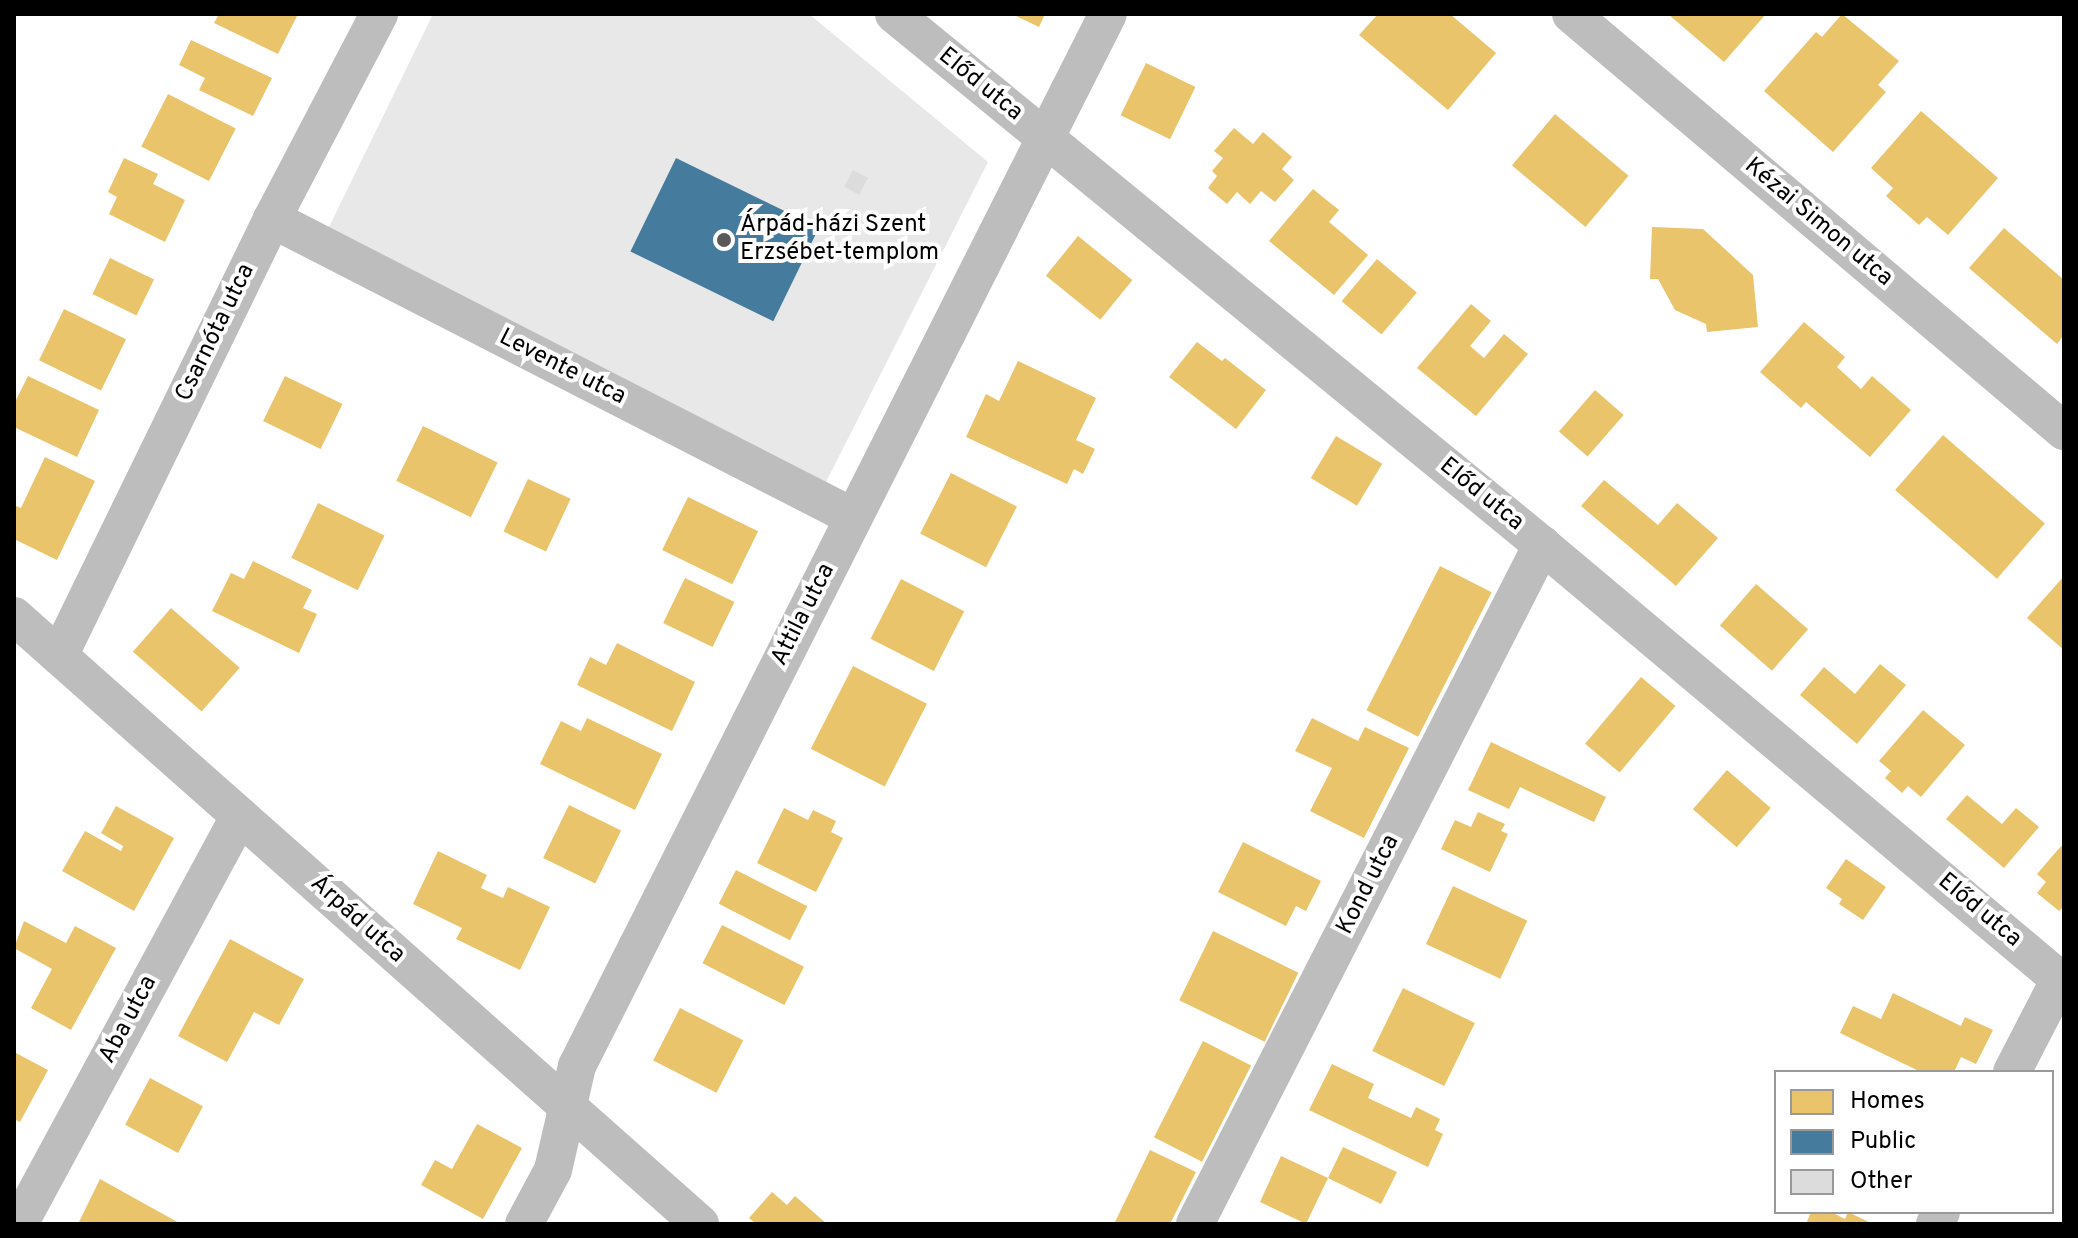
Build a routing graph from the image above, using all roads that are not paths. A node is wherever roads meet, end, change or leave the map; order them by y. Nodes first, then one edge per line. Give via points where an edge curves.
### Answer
1 (379, 14) edge
2 (894, 14) edge
3 (1108, 14) edge
4 (1571, 14) edge
5 (1045, 137) junction
6 (272, 219) junction
7 (2064, 431) edge
8 (853, 517) junction
9 (1542, 545) junction
10 (14, 616) edge
11 (59, 656) junction
12 (240, 816) junction
13 (2062, 981) edge
14 (2013, 1070) edge
15 (570, 1108) junction
16 (19, 1224) edge
17 (524, 1224) edge
18 (700, 1224) edge
19 (1195, 1224) edge

1 - 6 street, Csarnóta utca
2 - 5 street, Előd utca
3 - 5 street, Attila utca
4 - 7 street, Kézai Simon utca
5 - 8 street, Attila utca
5 - 9 street, Előd utca
6 - 8 street, Levente utca
6 - 11 street, Csarnóta utca
8 - 15 street, Attila utca via 577,1066
9 - 13 street, Előd utca
9 - 19 street, Kond utca
10 - 11 street, Árpád utca
11 - 12 street, Árpád utca
12 - 15 street, Árpád utca
12 - 16 street, Aba utca
13 - 14 street
15 - 17 street, Attila utca via 553,1170
15 - 18 street, Árpád utca

